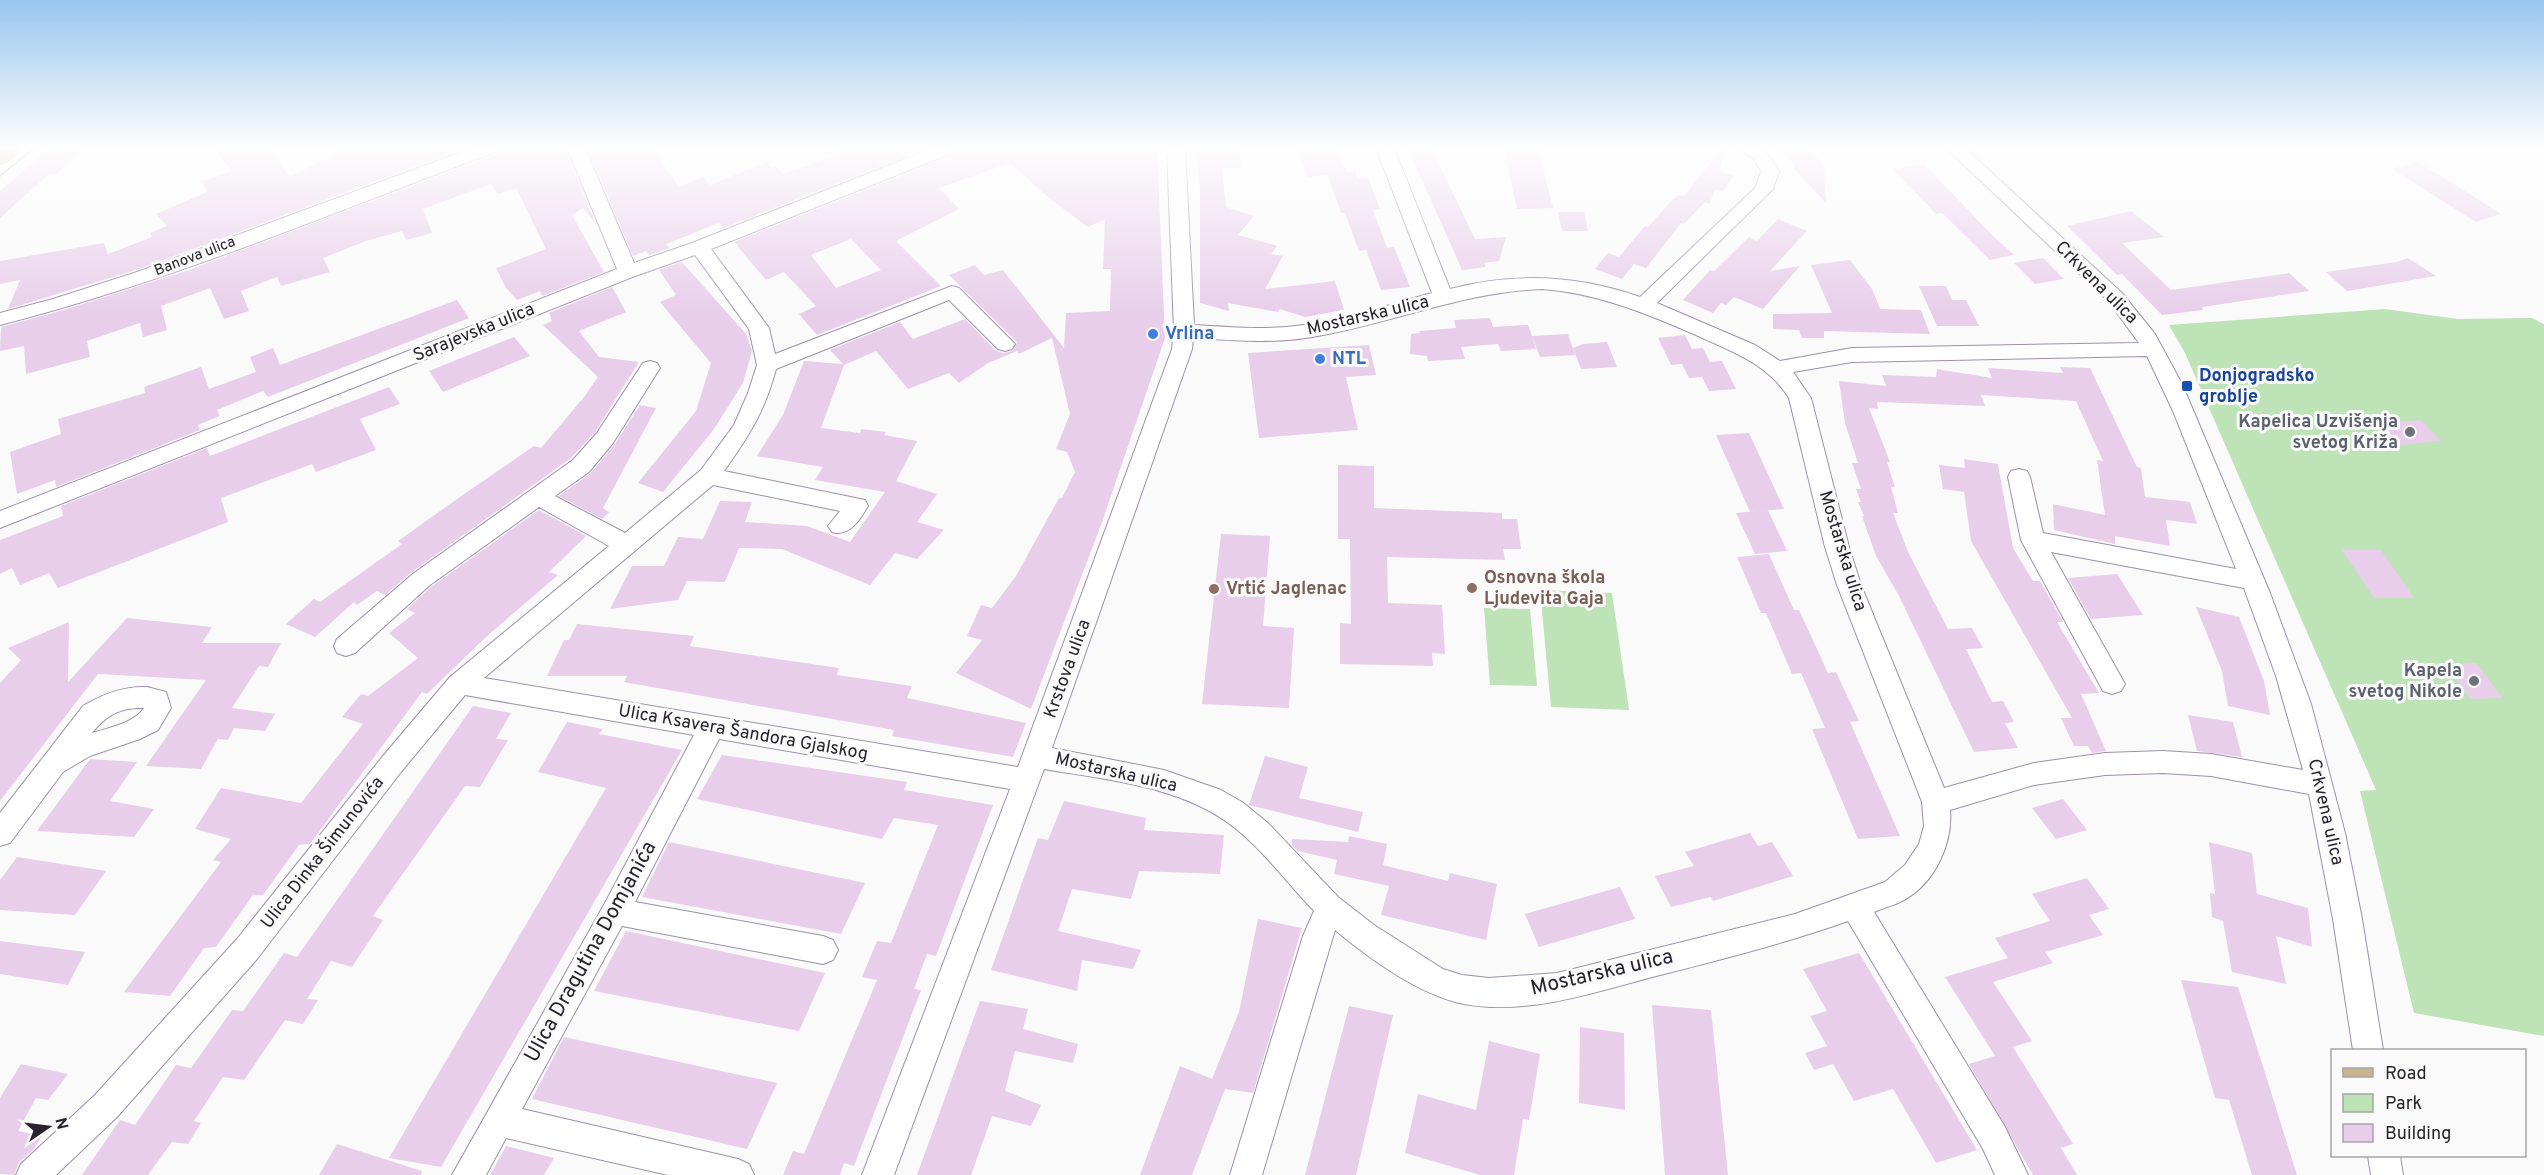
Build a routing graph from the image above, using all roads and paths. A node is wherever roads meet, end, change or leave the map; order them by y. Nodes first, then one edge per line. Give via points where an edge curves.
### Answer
1 (341, 203) edge
2 (599, 203) edge
3 (811, 203) edge
4 (1178, 203) edge
5 (1407, 203) edge
6 (1750, 203) edge
7 (2014, 203) edge
8 (699, 247) junction
9 (628, 272) junction
10 (1444, 298) junction
11 (1644, 304) junction
12 (0, 319) edge
13 (1184, 331) junction
14 (1005, 344) dead end
15 (2153, 350) junction
16 (767, 365) junction
17 (650, 368) dead end
18 (1779, 368) junction
19 (709, 476) junction
20 (2019, 477) dead end
21 (539, 497) junction
22 (0, 520) edge
23 (840, 526) dead end
24 (2034, 540) junction
25 (626, 544) junction
26 (2253, 581) junction
27 (346, 646) dead end
28 (459, 684) junction
29 (2112, 684) dead end
30 (711, 728) junction
31 (1036, 756) junction
32 (54, 764) dead end
33 (1028, 780) junction
34 (2320, 785) junction
35 (1936, 801) junction
36 (0, 834) edge
37 (1855, 907) junction
38 (1330, 908) junction
39 (615, 912) junction
40 (823, 950) dead end
41 (2368, 1049) edge
42 (499, 1120) junction
43 (2384, 1157) edge
44 (32, 1175) edge
45 (468, 1175) edge
46 (738, 1175) edge
47 (878, 1175) edge
48 (1246, 1175) edge
49 (2012, 1175) edge
50 (2387, 1175) edge

1 - 12 street, Banova ulica via 147,275
2 - 9 street
3 - 8 street, Sarajevska ulica
4 - 13 street, Krstova ulica
5 - 10 street, Mostarska ulica
6 - 11 street
7 - 15 street, Crkvena ulica via 2115,297 2138,323
8 - 9 street, Sarajevska ulica
8 - 16 street, Ulica Dinka Šimunovića via 759,328
9 - 22 street, Sarajevska ulica
10 - 11 street, Mostarska ulica via 1502,285 1541,283 1611,293
10 - 13 street, Mostarska ulica via 1310,331
11 - 18 street, Mostarska ulica
13 - 31 street, Krstova ulica via 1182,349 1143,462
14 - 16 street via 952,292
15 - 18 street via 1852,355
15 - 26 street, Crkvena ulica via 2176,394
16 - 19 street, Ulica Dinka Šimunovića via 744,427
17 - 21 street via 605,438 581,466
18 - 35 street, Mostarska ulica via 1800,398 1849,585
19 - 23 street via 857,506
19 - 25 street, Ulica Dinka Šimunovića
20 - 24 street
21 - 25 street
21 - 27 street via 422,579
24 - 26 street
24 - 29 street
25 - 28 street, Ulica Dinka Šimunovića
26 - 34 street, Crkvena ulica via 2282,655
28 - 30 street, Ulica Ksavera Šandora Gjalskog
28 - 44 street, Ulica Dinka Šimunovića via 248,949 106,1106
30 - 33 street, Ulica Ksavera Šandora Gjalskog
30 - 39 street, Ulica Dragutina Domjanića
31 - 33 street, Krstova ulica
31 - 38 street, Mostarska ulica via 1130,773 1196,792 1230,809 1257,828
32 - 36 street
33 - 47 street, Krstova ulica
34 - 35 street via 2211,765 2105,764 2034,774
34 - 41 street, Crkvena ulica via 2349,922
35 - 37 street, Mostarska ulica via 1938,826 1932,849 1915,874 1895,891
37 - 38 street, Mostarska ulica via 1795,927 1557,987 1519,992 1449,986 1416,970
37 - 49 street via 1994,1138
38 - 48 street via 1318,936
39 - 40 street
39 - 42 street, Ulica Dragutina Domjanića
42 - 45 street, Ulica Dragutina Domjanića
42 - 46 street
43 - 50 street

